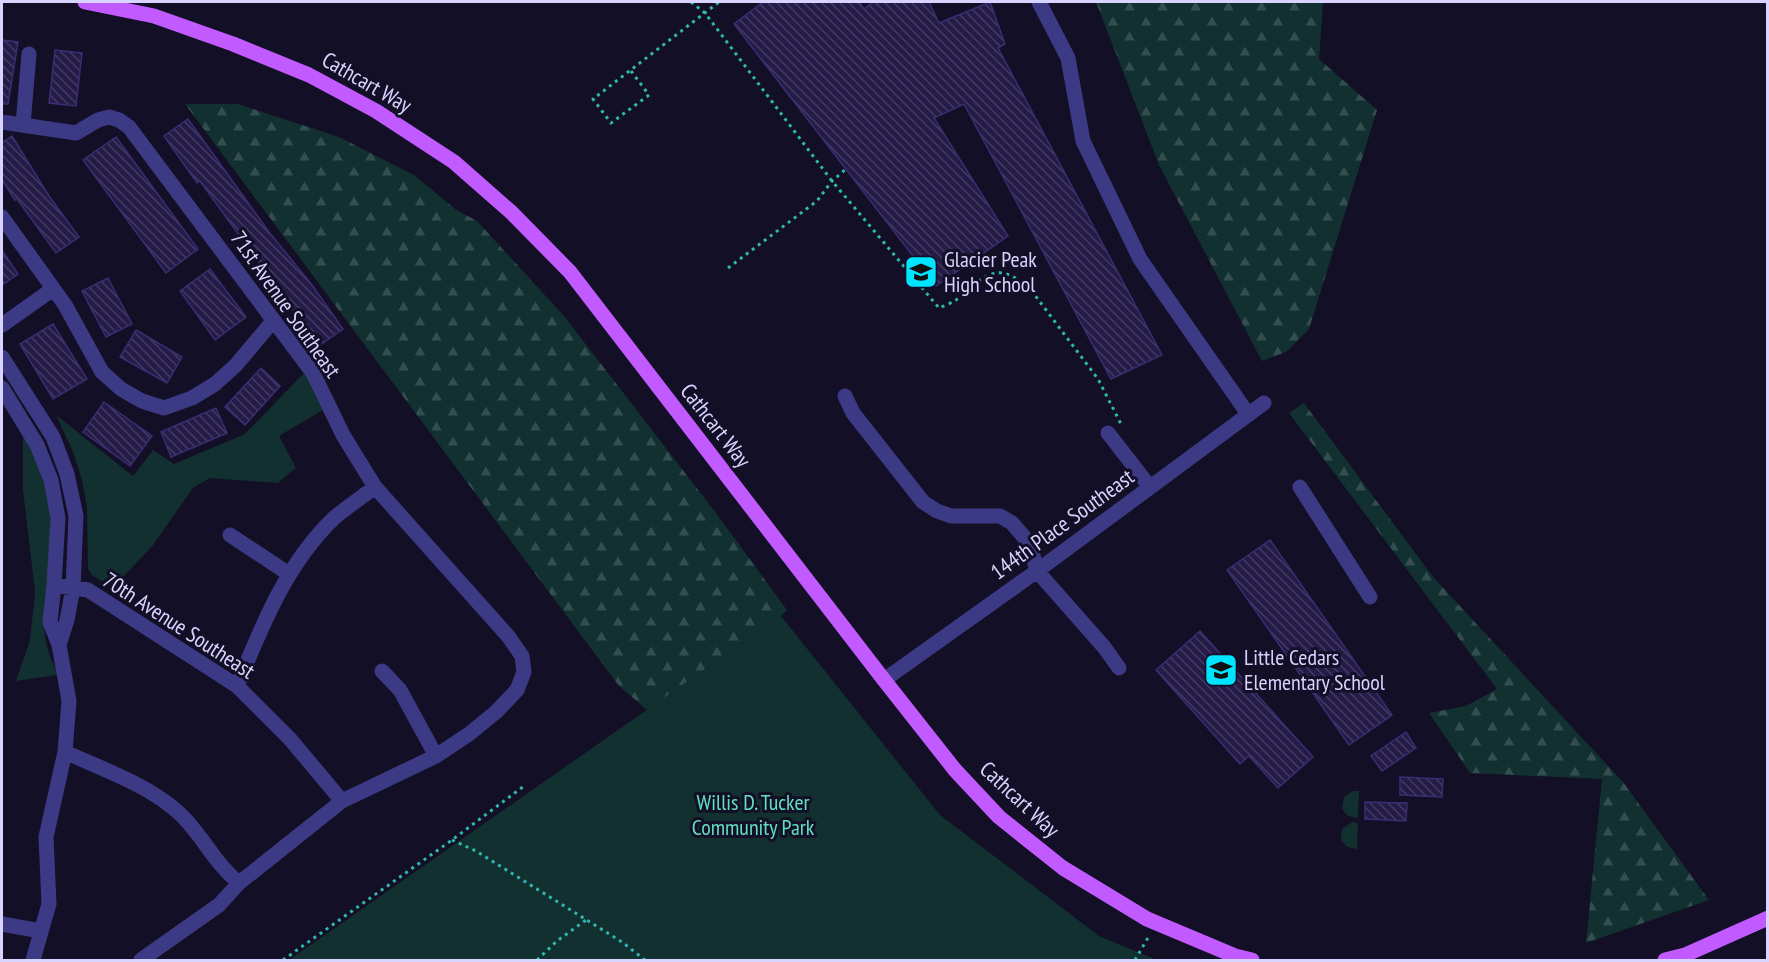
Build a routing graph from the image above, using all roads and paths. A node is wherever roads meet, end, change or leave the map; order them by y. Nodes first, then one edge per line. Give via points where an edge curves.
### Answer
1 (85, 2) edge
2 (691, 2) edge
3 (719, 2) edge
4 (1039, 2) edge
5 (705, 13) junction
6 (29, 54) dead end
7 (631, 71) junction
8 (2, 122) edge
9 (23, 125) junction
10 (846, 169) dead end
11 (832, 181) junction
12 (2, 217) edge
13 (728, 268) dead end
14 (54, 289) junction
15 (273, 321) junction
16 (2, 325) edge
17 (2, 357) edge
18 (2, 388) edge
19 (845, 396) dead end
20 (1264, 403) dead end
21 (1248, 414) junction
22 (1125, 432) dead end
23 (1108, 433) dead end
24 (375, 487) junction
25 (1300, 487) dead end
26 (1150, 488) junction
27 (230, 535) dead end
28 (1037, 571) junction
29 (289, 574) junction
30 (54, 585) junction
31 (73, 588) junction
32 (1370, 597) dead end
33 (59, 645) junction
34 (1119, 668) dead end
35 (382, 671) dead end
36 (884, 680) junction
37 (237, 686) junction
38 (65, 752) junction
39 (436, 756) junction
40 (524, 786) dead end
41 (342, 801) junction
42 (452, 840) junction
43 (239, 883) junction
44 (1767, 918) edge
45 (586, 920) junction
46 (1156, 923) junction
47 (2, 924) edge
48 (41, 931) junction
49 (33, 960) edge
50 (141, 960) edge
51 (283, 960) edge
52 (537, 960) edge
53 (645, 960) edge
54 (1135, 960) edge
55 (1252, 960) edge
56 (1665, 960) edge

1 - 36 main road, Cathcart Way via 154,16 309,75 385,117 454,162 570,272
2 - 5 path
3 - 5 path
4 - 21 street via 1068,58 1083,141 1140,259
5 - 7 path
5 - 11 path
6 - 9 street
7 - 7 path via 649,95 611,123 593,99
8 - 9 street, 71st Avenue Southeast
9 - 15 street, 71st Avenue Southeast via 76,133 110,117 129,127
10 - 11 path
11 - 13 path via 817,201
11 - 22 path via 939,308 986,277 1001,273 1031,290 1098,379
12 - 14 street
14 - 15 street via 102,372 121,389 164,408 215,384
14 - 16 street
15 - 24 street, 71st Avenue Southeast via 313,373 343,435
17 - 31 street via 53,436 67,474 76,516
18 - 30 street via 37,445 51,480 58,518
19 - 28 street via 853,413 923,502 951,516 1000,516 1012,523 1030,544
20 - 21 street, 144th Place Southeast
21 - 26 street, 144th Place Southeast
23 - 26 street
24 - 29 street via 335,518
24 - 39 street, 71st Avenue Southeast via 522,656 524,672 517,690 496,712
25 - 32 street
26 - 28 street, 144th Place Southeast
27 - 29 street
28 - 34 street
28 - 36 street, 144th Place Southeast
29 - 37 street
30 - 31 street, 70th Avenue Southeast
30 - 33 street via 50,622
31 - 33 street
31 - 37 street, 70th Avenue Southeast via 88,590
33 - 38 street via 69,701
35 - 39 street via 400,690
36 - 46 main road, Cathcart Way via 999,817 1063,868
37 - 41 street, 70th Avenue Southeast via 290,739
38 - 43 street via 144,788 170,807
38 - 48 street via 46,837 49,904
39 - 41 street
40 - 42 path
41 - 43 street
42 - 45 path
42 - 51 path
43 - 50 street via 219,905
44 - 56 main road
45 - 52 path
45 - 53 path
46 - 54 path
46 - 55 main road, Cathcart Way
47 - 48 street
48 - 49 street

